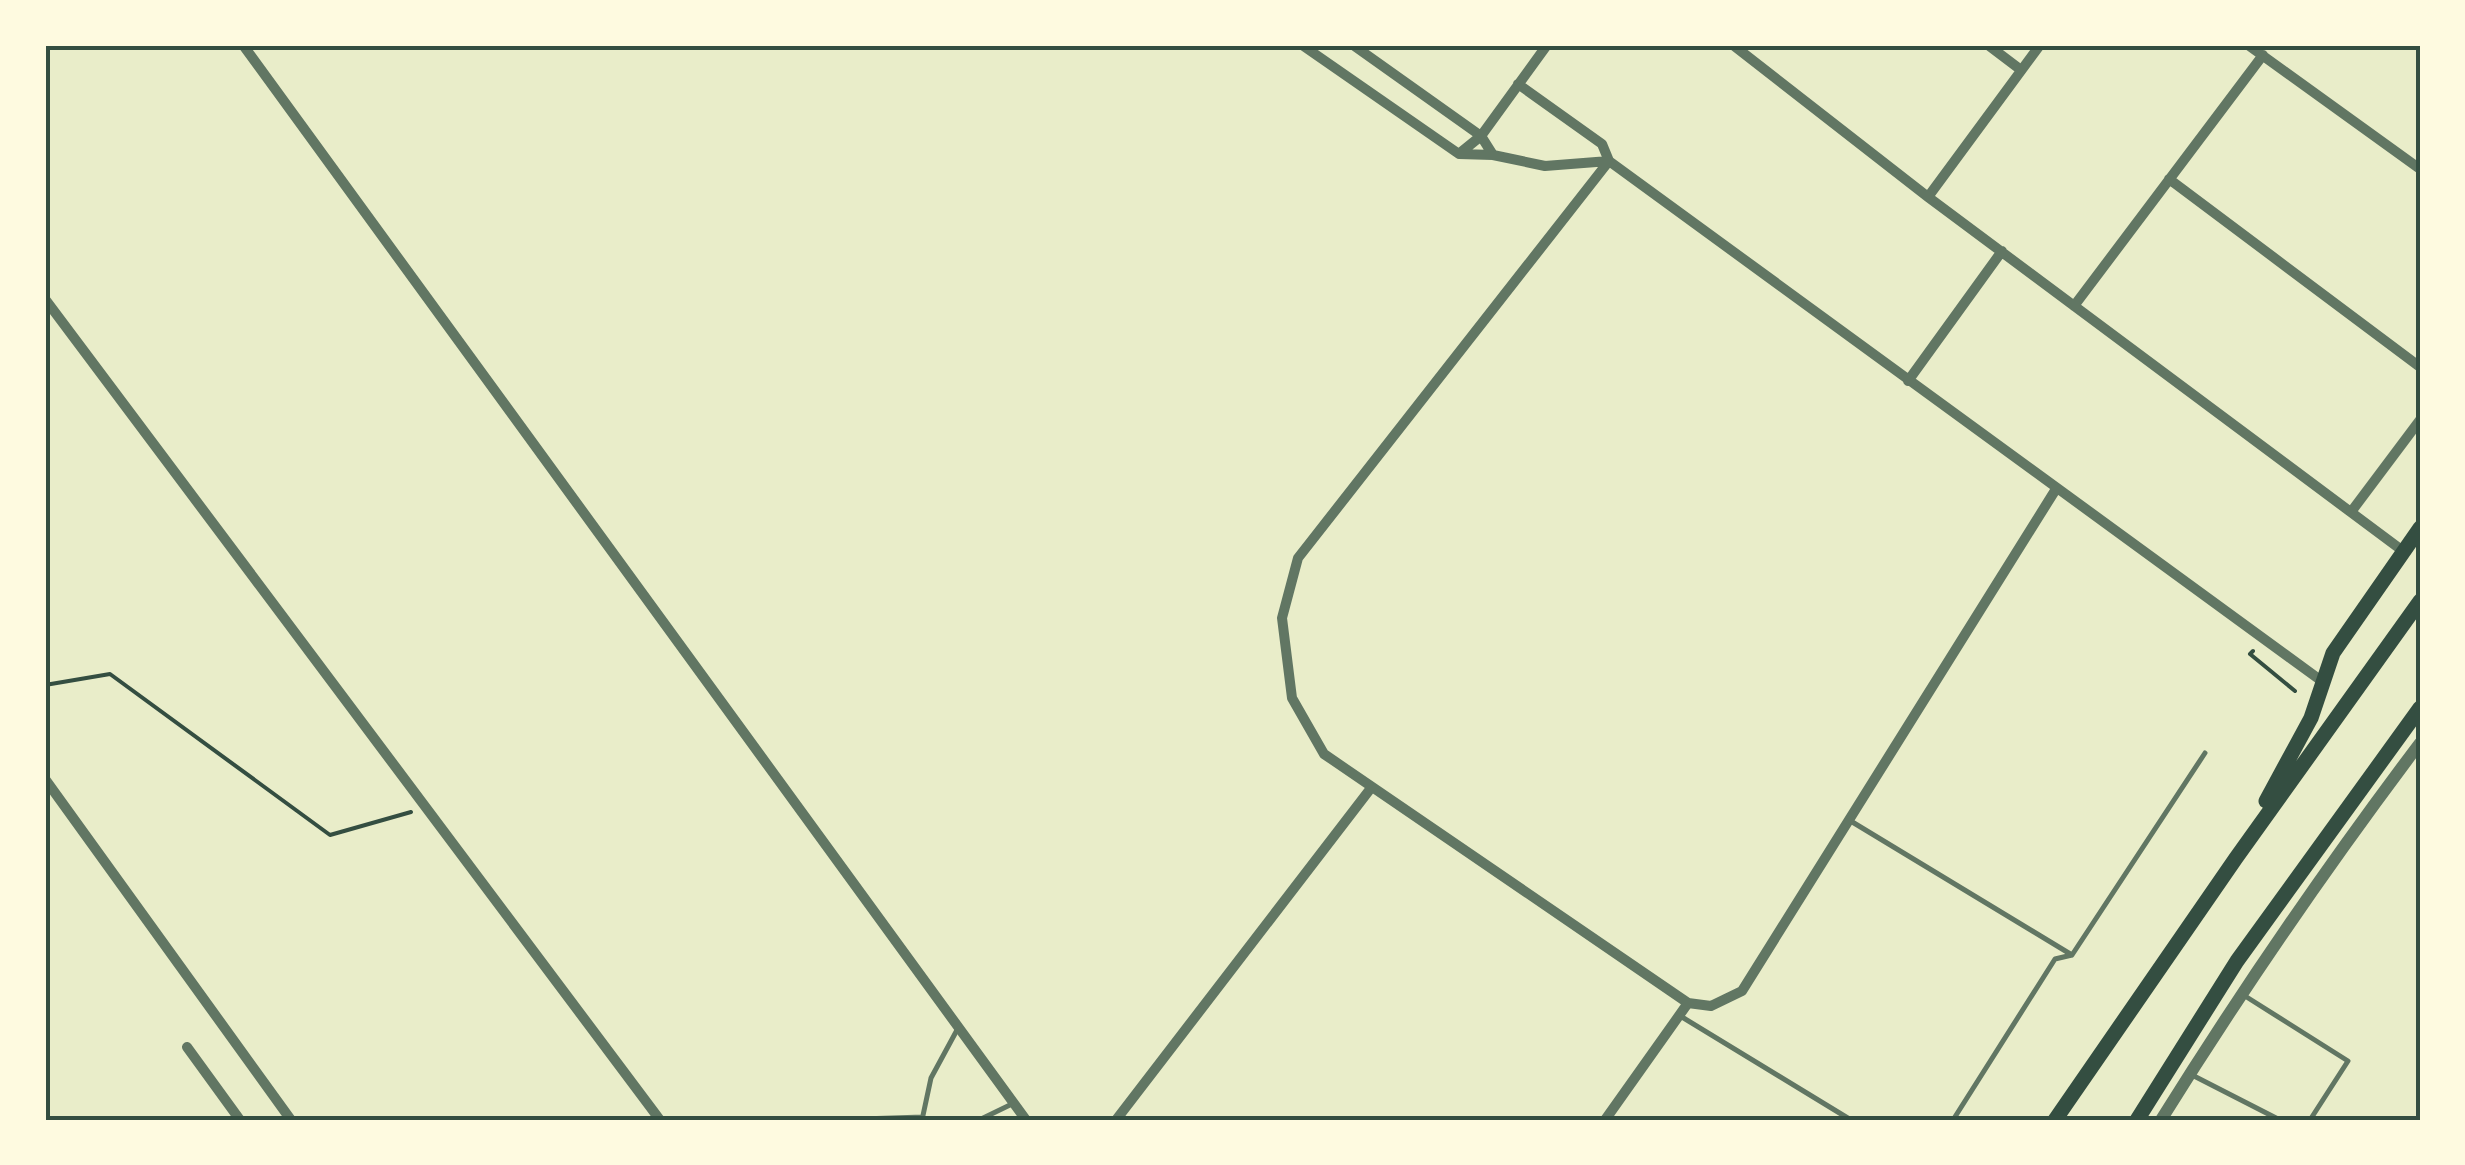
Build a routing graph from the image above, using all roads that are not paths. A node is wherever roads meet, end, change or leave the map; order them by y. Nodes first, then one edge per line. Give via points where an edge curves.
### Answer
1 (243, 45) edge
2 (1302, 45) edge
3 (1353, 45) edge
4 (1547, 45) edge
5 (1733, 45) edge
6 (1988, 45) edge
7 (2040, 45) edge
8 (2248, 45) edge
9 (2262, 55) junction
10 (2022, 70) junction
11 (1518, 84) junction
12 (1481, 136) junction
13 (1460, 154) junction
14 (1493, 156) junction
15 (1609, 161) junction
16 (2420, 169) edge
17 (2169, 179) junction
18 (1928, 197) junction
19 (2002, 252) junction
20 (45, 299) edge
21 (2074, 306) junction
22 (2420, 367) edge
23 (1908, 380) junction
24 (2420, 420) edge
25 (2056, 489) junction
26 (2351, 512) junction
27 (2420, 528) edge
28 (2404, 551) junction
29 (2420, 601) edge
30 (2324, 682) junction
31 (2420, 708) edge
32 (2420, 742) edge
33 (2206, 753) dead end
34 (45, 778) edge
35 (1371, 788) junction
36 (1849, 820) junction
37 (2236, 858) junction
38 (2072, 954) junction
39 (2240, 993) junction
40 (1688, 1003) junction
41 (1679, 1015) junction
42 (957, 1030) junction
43 (186, 1048) dead end
44 (2190, 1074) junction
45 (1014, 1104) junction
46 (923, 1118) edge
47 (240, 1120) edge
48 (291, 1120) edge
49 (660, 1120) edge
50 (830, 1120) edge
51 (978, 1120) edge
52 (1026, 1120) edge
53 (1116, 1120) edge
54 (1605, 1120) edge
55 (1850, 1120) edge
56 (1954, 1120) edge
57 (2056, 1120) edge
58 (2138, 1120) edge
59 (2160, 1120) edge
60 (2280, 1120) edge
61 (2310, 1120) edge

1 - 42 street
2 - 13 street
3 - 12 street
4 - 11 street
5 - 18 street
6 - 10 street
7 - 10 street
8 - 9 street
9 - 16 street
9 - 17 street
10 - 18 street
11 - 12 street
11 - 15 street via 1602,144
12 - 13 street
12 - 14 street
13 - 14 street
14 - 15 street via 1545,166
15 - 23 street
15 - 35 street via 1298,558 1282,618 1292,698 1324,754
17 - 21 street
17 - 22 street
18 - 19 street
19 - 21 street
19 - 23 street
20 - 49 street
21 - 26 street
23 - 25 street
24 - 26 street
25 - 30 street
25 - 36 street
26 - 28 street
27 - 28 main road
28 - 30 main road via 2333,653
29 - 37 main road
30 - 37 main road via 2312,718
31 - 58 main road via 2237,961
32 - 39 street
33 - 38 lane
34 - 48 street
35 - 40 street
35 - 53 street
36 - 38 lane
36 - 40 street via 1742,991 1711,1006
37 - 57 main road
38 - 56 lane via 2055,960
39 - 44 street
39 - 61 lane via 2348,1060
40 - 41 street
41 - 54 street
41 - 55 lane
42 - 45 street
42 - 46 lane via 932,1078
43 - 47 street
44 - 59 street
44 - 60 lane
45 - 51 lane
45 - 52 street
46 - 50 lane

